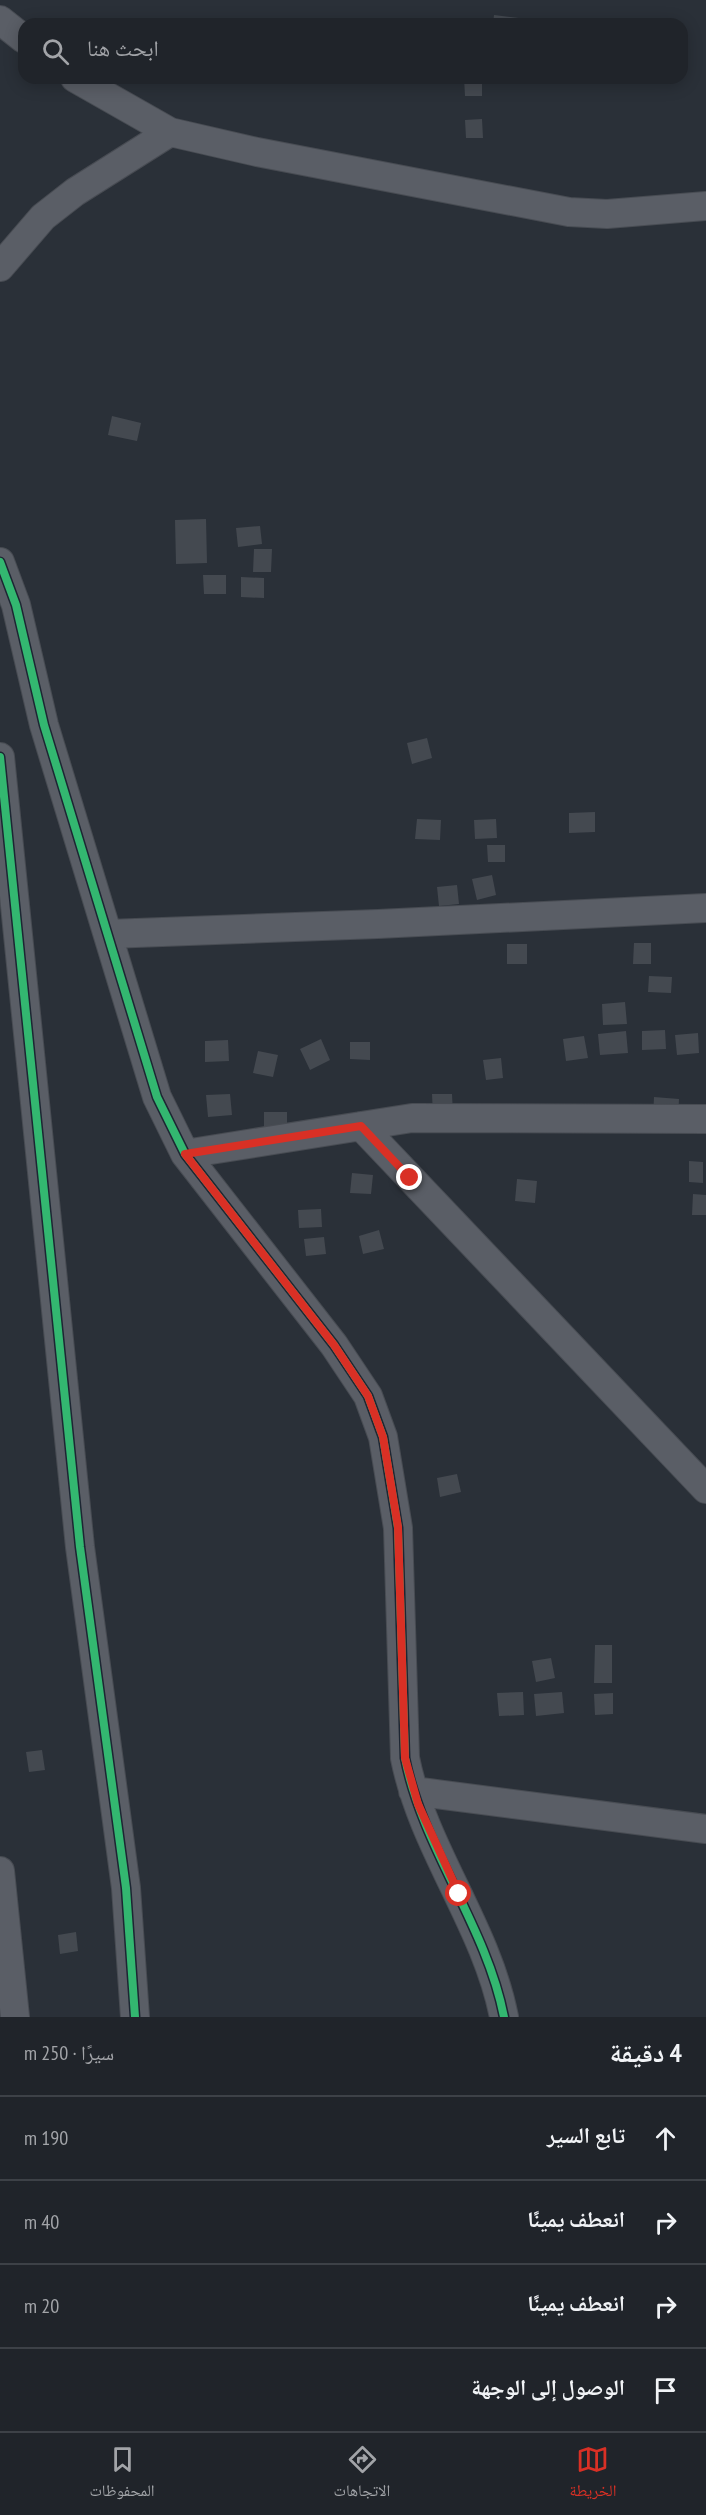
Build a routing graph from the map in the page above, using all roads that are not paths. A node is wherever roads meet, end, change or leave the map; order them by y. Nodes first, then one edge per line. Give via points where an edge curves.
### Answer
1 (0, 20) edge
2 (18, 34) edge
3 (85, 84) edge
4 (170, 132) junction
5 (706, 206) edge
6 (0, 267) edge
7 (0, 562) edge
8 (0, 757) edge
9 (706, 908) edge
10 (109, 934) junction
11 (706, 1119) edge
12 (361, 1126) junction
13 (185, 1154) junction
14 (706, 1489) edge
15 (413, 1791) junction
16 (706, 1829) edge
17 (0, 1870) edge
18 (15, 2017) edge
19 (135, 2017) edge
20 (504, 2017) edge

1 - 2 street
3 - 4 street
4 - 5 street via 569,212 607,214
4 - 6 street via 51,211
7 - 10 street via 16,605 44,725
8 - 19 street via 80,1546 126,1888
9 - 10 street
10 - 13 street via 157,1097
11 - 12 street via 412,1118
12 - 13 street
12 - 14 street
13 - 15 street via 334,1345 368,1396 383,1437 398,1527 405,1758
15 - 16 street
15 - 20 street via 485,1950
17 - 18 street

